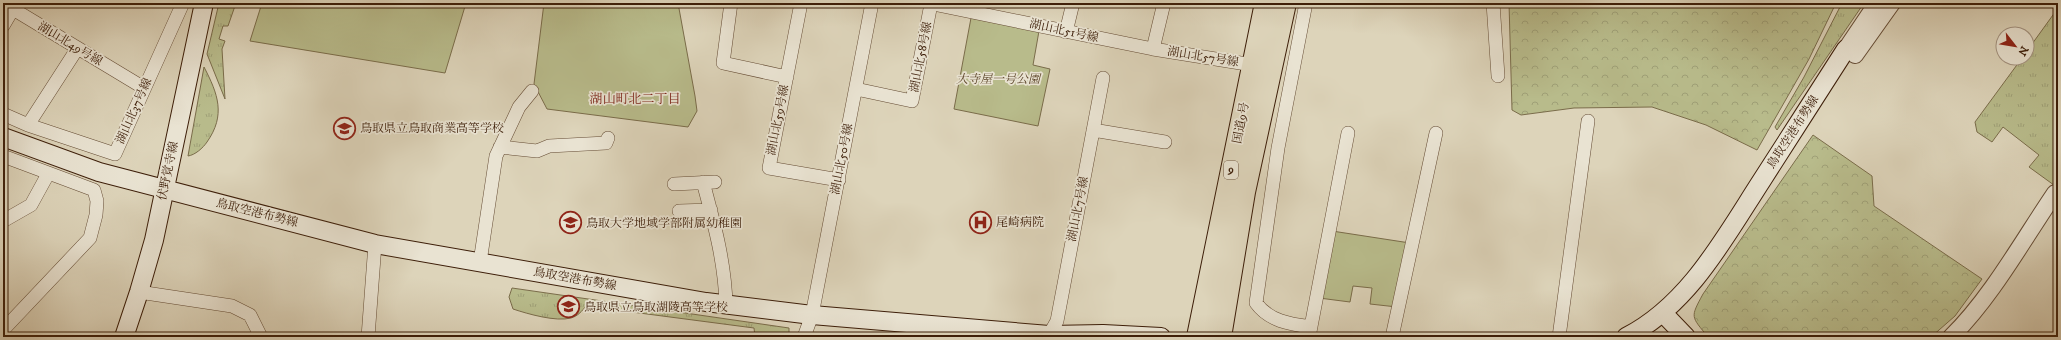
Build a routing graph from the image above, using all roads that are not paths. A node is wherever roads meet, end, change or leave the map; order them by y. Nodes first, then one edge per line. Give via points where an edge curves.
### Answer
1 (183, 3) edge
2 (204, 3) edge
3 (731, 3) edge
4 (801, 3) edge
5 (872, 3) edge
6 (929, 3) edge
7 (1073, 3) edge
8 (1164, 3) edge
9 (1266, 3) edge
10 (1285, 3) edge
11 (1306, 3) edge
12 (1493, 3) edge
13 (1877, 3) edge
14 (1892, 3) edge
15 (11, 5) edge
16 (3, 26) edge
17 (1066, 32) junction
18 (77, 49) junction
19 (1153, 49) junction
20 (1850, 52) junction
21 (1253, 65) junction
22 (1498, 76) dead end
23 (786, 77) junction
24 (1103, 78) dead end
25 (144, 88) junction
26 (856, 89) junction
27 (532, 90) dead end
28 (3, 114) edge
29 (1588, 121) dead end
30 (28, 125) junction
31 (1093, 130) junction
32 (1348, 133) dead end
33 (1436, 134) dead end
34 (3, 136) edge
35 (608, 138) dead end
36 (1166, 142) dead end
37 (500, 147) junction
38 (4, 159) edge
39 (48, 174) junction
40 (839, 180) junction
41 (674, 184) dead end
42 (164, 189) junction
43 (2055, 193) dead end
44 (711, 210) junction
45 (679, 211) dead end
46 (3, 221) edge
47 (375, 244) junction
48 (480, 262) junction
49 (139, 292) junction
50 (726, 305) junction
51 (1663, 313) junction
52 (812, 315) junction
53 (3, 330) edge
54 (1310, 332) edge
55 (1048, 336) edge
56 (1135, 336) edge
57 (124, 337) edge
58 (261, 337) edge
59 (368, 337) edge
60 (804, 337) edge
61 (1161, 337) edge
62 (1198, 337) edge
63 (1220, 337) edge
64 (1392, 337) edge
65 (1559, 337) edge
66 (1626, 337) edge
67 (1686, 337) edge
68 (1950, 337) edge

1 - 25 street, 湖山北37号線
2 - 42 main road, 伏野覚寺線
3 - 23 street via 723,63
4 - 23 street, 湖山北59号線
5 - 26 street, 湖山北50号線
6 - 17 street, 湖山北51号線
6 - 26 street, 湖山北58号線 via 912,101
7 - 17 street
8 - 19 street
9 - 21 highway, 国道9号 / 9
10 - 63 highway, 国道9号 / 9 via 1244,192
11 - 54 street via 1278,148 1256,302 1262,312 1269,316
12 - 22 street
13 - 20 street
14 - 20 street
15 - 16 street, 湖山北49号線
15 - 18 street, 湖山北49号線
17 - 19 street, 湖山北51号線
18 - 25 street, 湖山北49号線
18 - 30 street
19 - 21 street, 湖山北57号線
20 - 51 main road, 鳥取空港布勢線 via 1694,280
21 - 62 highway, 国道9号 / 9
23 - 40 street, 湖山北59号線 via 769,168
24 - 31 street, 湖山北7号線
25 - 30 street, 湖山北37号線 via 115,154
26 - 40 street, 湖山北50号線
27 - 37 street via 519,107
28 - 30 street, 湖山北37号線
29 - 65 street
31 - 36 street
31 - 55 street, 湖山北7号線 via 1057,321
32 - 54 street
33 - 64 street
34 - 42 main road, 鳥取空港布勢線 via 98,172
35 - 37 street via 606,143 549,146 537,151
37 - 48 street via 496,156
38 - 39 street
39 - 46 street via 30,205
39 - 53 street via 94,190 97,201 96,215 90,238
40 - 52 street, 湖山北50号線
41 - 44 street via 709,182
42 - 47 main road, 鳥取空港布勢線
42 - 49 main road, 伏野覚寺線 via 154,240
43 - 68 street via 1981,303
44 - 45 street
44 - 50 street via 719,241
47 - 48 main road, 鳥取空港布勢線
47 - 59 street
48 - 50 main road, 鳥取空港布勢線
49 - 57 main road, 伏野覚寺線
49 - 58 street via 232,306 250,315
50 - 52 main road, 鳥取空港布勢線
51 - 66 main road, 鳥取空港布勢線 via 1644,328
51 - 67 main road
52 - 55 main road, 鳥取空港布勢線
52 - 60 street, 湖山北50号線
55 - 56 main road, 鳥取空港布勢線
56 - 61 main road, 鳥取空港布勢線

